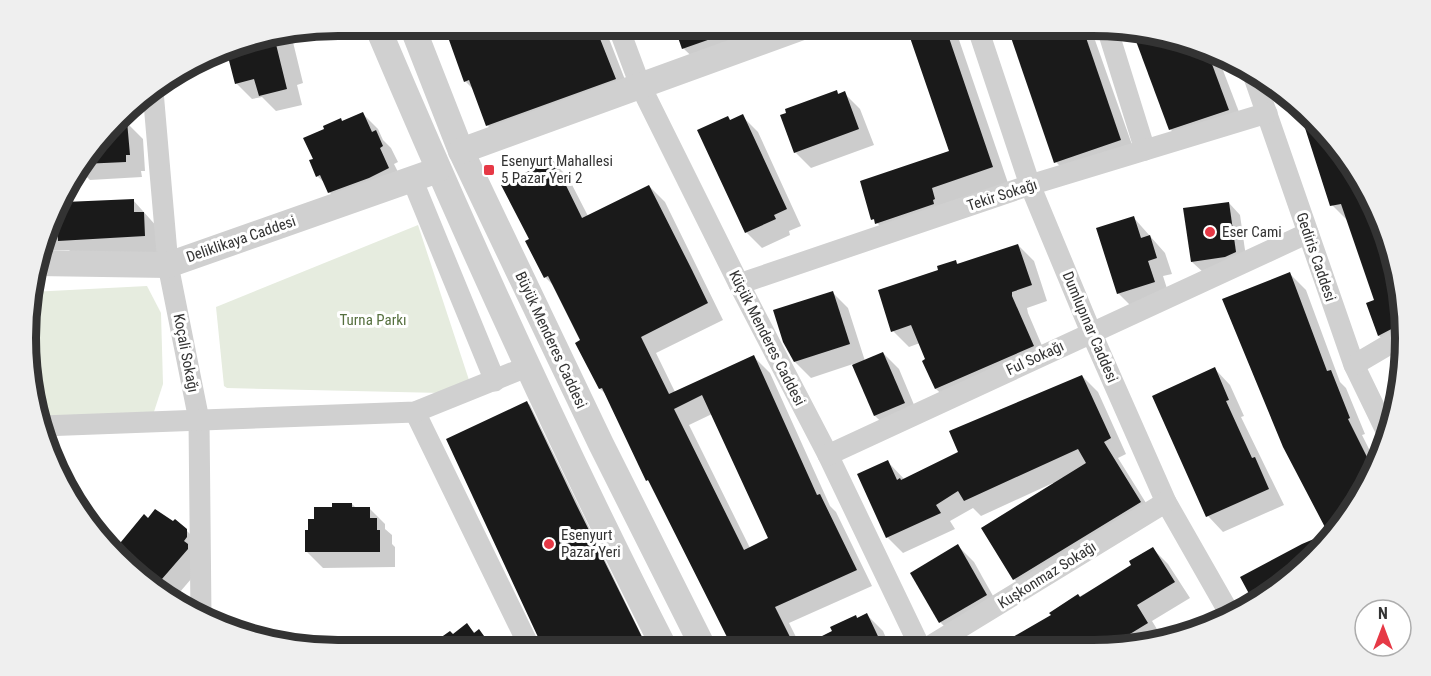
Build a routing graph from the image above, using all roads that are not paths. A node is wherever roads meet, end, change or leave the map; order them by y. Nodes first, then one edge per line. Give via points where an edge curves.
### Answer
1 (381, 36) edge
2 (416, 36) edge
3 (622, 36) edge
4 (777, 36) edge
5 (980, 36) edge
6 (1110, 37) edge
7 (1257, 84) edge
8 (640, 85) junction
9 (154, 98) edge
10 (1267, 113) junction
11 (1144, 150) junction
12 (461, 151) junction
13 (438, 170) junction
14 (412, 179) junction
15 (1030, 185) junction
16 (1308, 233) junction
17 (45, 263) edge
18 (168, 265) junction
19 (739, 284) junction
20 (1092, 332) junction
21 (1395, 341) edge
22 (1354, 365) junction
23 (529, 366) junction
24 (495, 381) junction
25 (415, 412) junction
26 (199, 420) junction
27 (1383, 424) edge
28 (49, 426) edge
29 (828, 455) junction
30 (1166, 502) junction
31 (201, 607) edge
32 (1227, 609) edge
33 (524, 640) edge
34 (661, 640) edge
35 (699, 640) edge
36 (917, 640) edge
37 (940, 640) edge

1 - 13 street, Büyük Menderes Caddesi
2 - 12 street, Büyük Menderes Caddesi
3 - 8 street, Küçük Menderes Caddesi
4 - 8 street
5 - 15 street, Dumlupınar Caddesi
6 - 11 street
7 - 10 street, Gediris Caddesi
8 - 12 street
8 - 19 street, Küçük Menderes Caddesi
9 - 18 street, Koçali Sokağı
10 - 11 street, Tekir Sokağı
10 - 16 street, Gediris Caddesi
11 - 15 street, Tekir Sokağı
12 - 35 street, Büyük Menderes Caddesi
13 - 14 street, Deliklikaya Caddesi
13 - 23 street, Büyük Menderes Caddesi
14 - 18 street, Deliklikaya Caddesi
14 - 24 street
15 - 19 street, Tekir Sokağı
15 - 20 street, Dumlupınar Caddesi
16 - 20 street, Ful Sokağı
16 - 22 street, Gediris Caddesi
17 - 18 street, Deliklikaya Caddesi
18 - 26 street, Koçali Sokağı
19 - 29 street, Küçük Menderes Caddesi
20 - 29 street, Ful Sokağı
20 - 30 street, Dumlupınar Caddesi
21 - 22 street
22 - 27 street, Gediris Caddesi
23 - 24 street
23 - 34 street, Büyük Menderes Caddesi via 571,460
24 - 25 street
25 - 26 street
25 - 33 street
26 - 28 street
26 - 31 street, Koçali Sokağı
29 - 36 street, Küçük Menderes Caddesi
30 - 32 street, Dumlupınar Caddesi
30 - 37 street, Kuşkonmaz Sokağı

